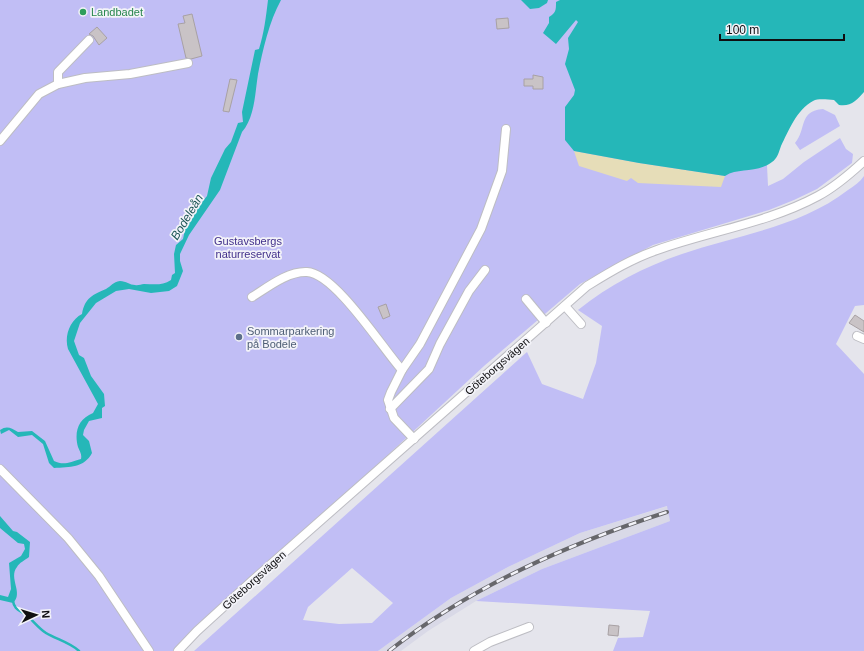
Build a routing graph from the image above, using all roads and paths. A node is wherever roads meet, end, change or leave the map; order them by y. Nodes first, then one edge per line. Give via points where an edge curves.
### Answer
1 (89, 40) dead end
2 (188, 63) dead end
3 (58, 84) junction
4 (506, 129) dead end
5 (0, 141) edge
6 (864, 161) edge
7 (485, 270) dead end
8 (252, 297) dead end
9 (526, 299) dead end
10 (565, 306) junction
11 (546, 323) junction
12 (580, 324) dead end
13 (402, 370) junction
14 (390, 409) junction
15 (414, 439) junction
16 (0, 469) edge
17 (528, 627) dead end
18 (149, 651) edge
19 (178, 651) edge
20 (474, 651) edge

1 - 3 street via 58,72
2 - 3 street
3 - 5 street via 39,94
4 - 13 street via 502,171 481,229 420,344
6 - 10 street, Göteborgsvägen via 843,180 797,207 657,250 621,264 587,286
7 - 14 street via 440,344 429,369
8 - 13 street via 295,274 317,274 344,298
9 - 11 street
10 - 11 street, Göteborgsvägen
10 - 12 street
11 - 15 street, Göteborgsvägen
13 - 14 street via 390,392
14 - 15 street via 394,418
15 - 19 street, Göteborgsvägen via 253,580
16 - 18 street via 68,538 126,614
17 - 20 street

